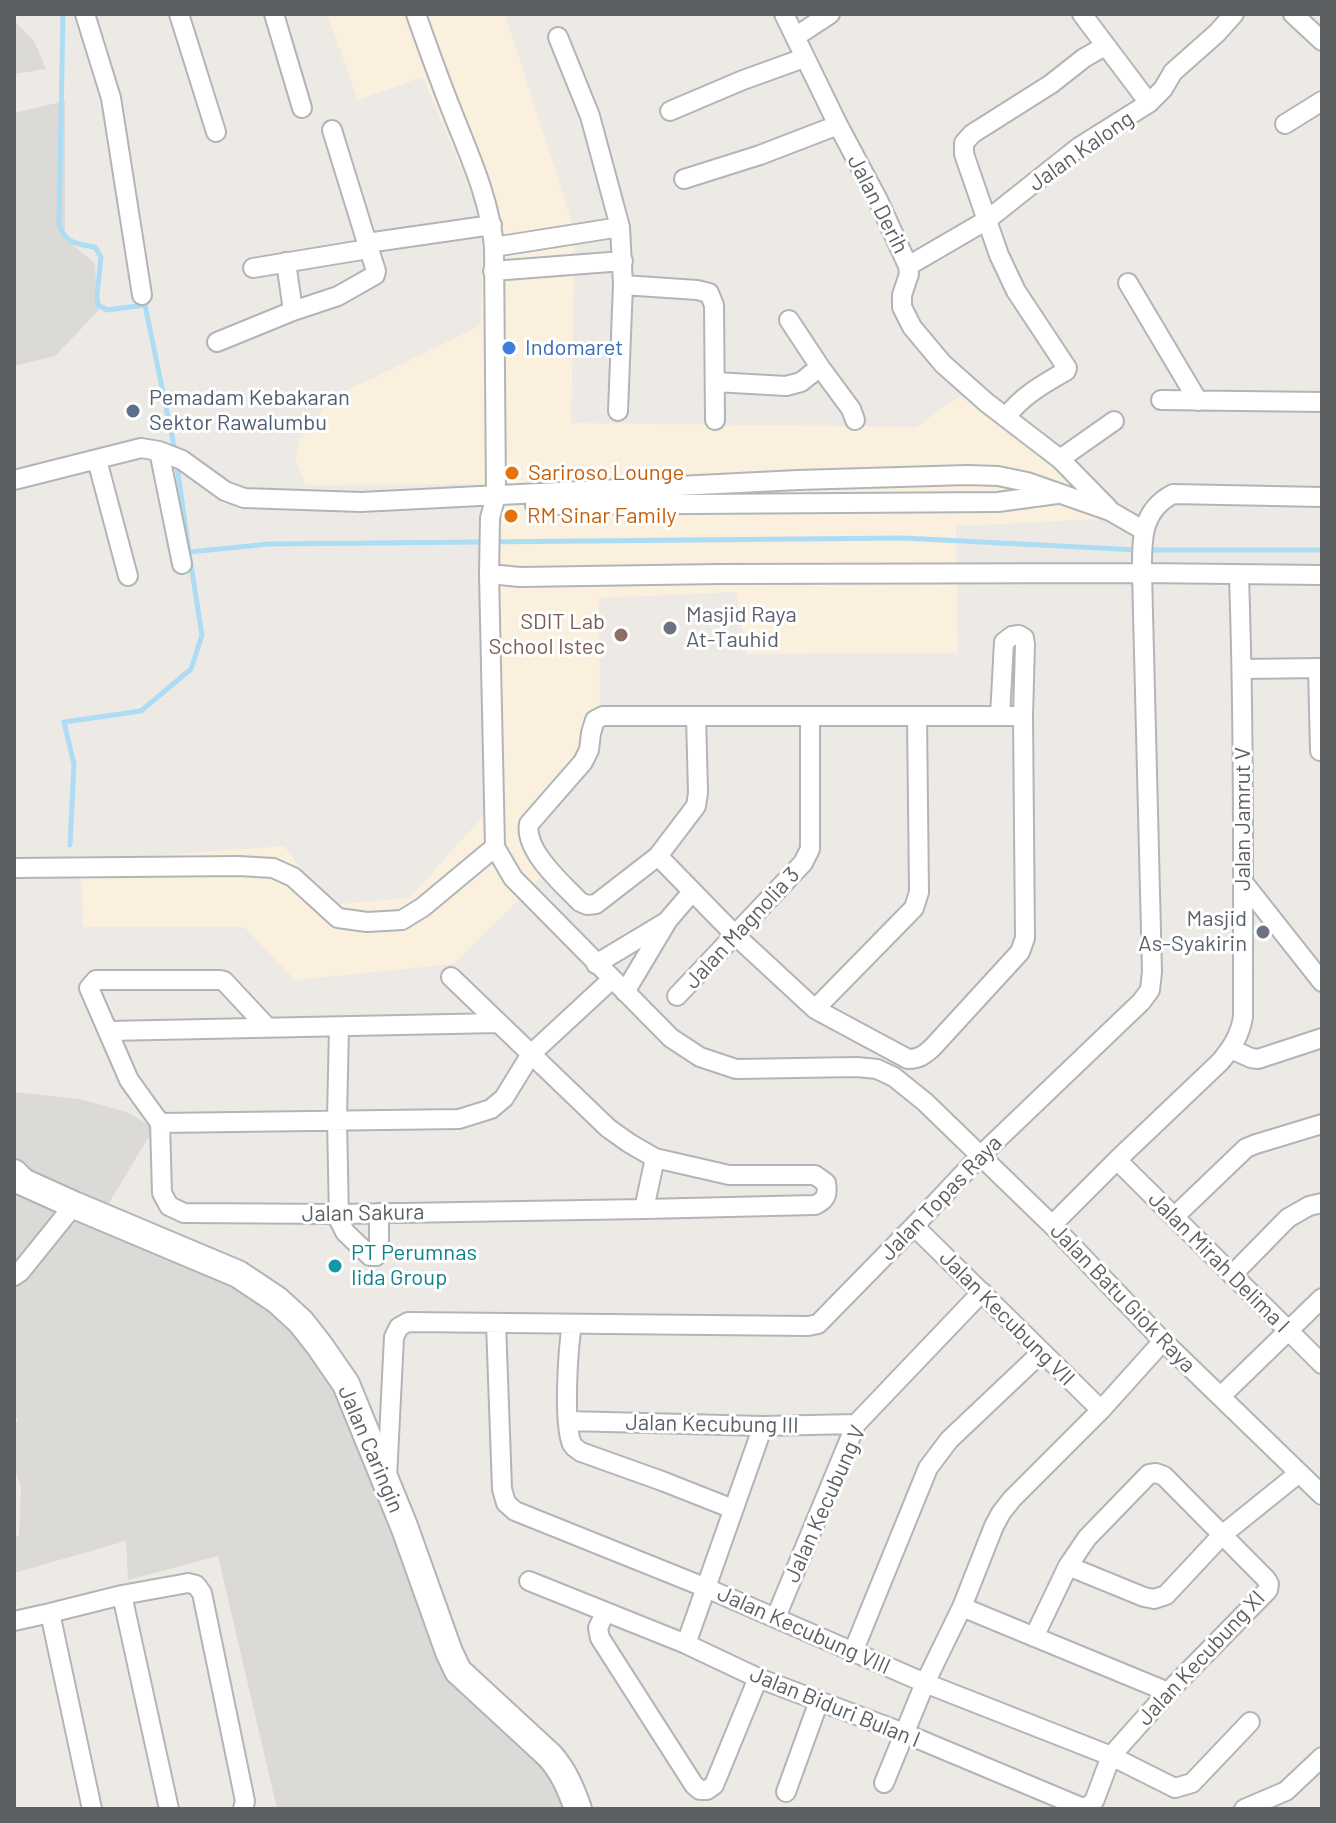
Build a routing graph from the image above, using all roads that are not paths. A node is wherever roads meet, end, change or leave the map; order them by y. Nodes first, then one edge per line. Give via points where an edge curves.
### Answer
1 (85, 14) edge
2 (179, 14) edge
3 (274, 14) edge
4 (416, 14) edge
5 (784, 14) edge
6 (830, 14) edge
7 (1082, 14) edge
8 (1234, 14) edge
9 (1293, 14) edge
10 (558, 37) dead end
11 (795, 37) junction
12 (1322, 41) edge
13 (1105, 46) junction
14 (804, 58) junction
15 (1322, 101) edge
16 (1149, 103) junction
17 (302, 108) dead end
18 (670, 111) dead end
19 (1285, 124) dead end
20 (838, 125) junction
21 (332, 130) dead end
22 (216, 132) dead end
23 (684, 179) dead end
24 (987, 220) junction
25 (492, 225) junction
26 (620, 227) junction
27 (368, 246) junction
28 (494, 247) junction
29 (623, 261) junction
30 (286, 262) junction
31 (908, 266) junction
32 (253, 268) dead end
33 (493, 271) junction
34 (1128, 283) dead end
35 (623, 285) junction
36 (142, 295) dead end
37 (293, 311) junction
38 (789, 320) dead end
39 (217, 342) dead end
40 (820, 367) junction
41 (715, 382) junction
42 (1161, 400) dead end
43 (1198, 401) junction
44 (1322, 402) edge
45 (618, 411) dead end
46 (1006, 417) junction
47 (715, 420) dead end
48 (855, 420) dead end
49 (1114, 421) dead end
50 (170, 455) junction
51 (1060, 459) junction
52 (97, 460) junction
53 (14, 480) edge
54 (1059, 494) junction
55 (1322, 497) edge
56 (493, 506) junction
57 (1110, 511) junction
58 (1143, 534) junction
59 (182, 564) dead end
60 (1142, 567) junction
61 (490, 568) junction
62 (1322, 575) edge
63 (128, 576) dead end
64 (1239, 576) junction
65 (1320, 668) edge
66 (1242, 669) junction
67 (696, 716) junction
68 (810, 716) junction
69 (917, 716) junction
70 (1000, 716) junction
71 (1023, 716) junction
72 (1322, 751) edge
73 (495, 847) junction
74 (658, 856) junction
75 (14, 868) edge
76 (1243, 882) junction
77 (692, 892) junction
78 (668, 920) junction
79 (736, 936) junction
80 (596, 964) junction
81 (451, 977) dead end
82 (1322, 982) edge
83 (618, 986) junction
84 (677, 996) dead end
85 (815, 1009) junction
86 (498, 1023) junction
87 (267, 1027) junction
88 (339, 1027) junction
89 (108, 1031) junction
90 (1322, 1038) edge
91 (1231, 1049) junction
92 (531, 1054) junction
93 (337, 1119) junction
94 (160, 1123) junction
95 (1322, 1124) edge
96 (980, 1156) junction
97 (655, 1158) junction
98 (1117, 1160) junction
99 (14, 1173) edge
100 (1322, 1203) edge
101 (74, 1205) junction
102 (644, 1209) junction
103 (379, 1213) junction
104 (339, 1214) junction
105 (1174, 1217) junction
106 (1052, 1225) junction
107 (914, 1226) junction
108 (1232, 1275) junction
109 (14, 1276) edge
110 (982, 1292) junction
111 (1322, 1298) edge
112 (496, 1323) junction
113 (572, 1324) junction
114 (1288, 1331) junction
115 (1163, 1341) junction
116 (1042, 1352) junction
117 (1322, 1364) edge
118 (1221, 1396) junction
119 (1101, 1410) junction
120 (568, 1421) junction
121 (856, 1424) junction
122 (763, 1426) junction
123 (1299, 1473) junction
124 (387, 1484) junction
125 (1322, 1495) edge
126 (733, 1509) junction
127 (1222, 1535) junction
128 (1068, 1566) junction
129 (529, 1581) dead end
130 (704, 1587) junction
131 (122, 1595) junction
132 (962, 1607) junction
133 (50, 1613) junction
134 (605, 1613) junction
135 (776, 1617) junction
136 (14, 1621) edge
137 (1034, 1637) junction
138 (686, 1644) junction
139 (853, 1652) junction
140 (758, 1678) junction
141 (925, 1683) junction
142 (1168, 1692) junction
143 (819, 1701) junction
144 (1250, 1722) dead end
145 (904, 1733) junction
146 (1111, 1756) junction
147 (1322, 1757) edge
148 (884, 1783) dead end
149 (786, 1792) dead end
150 (92, 1809) edge
151 (169, 1809) edge
152 (243, 1809) edge
153 (578, 1809) edge
154 (1244, 1809) edge

1 - 36 street via 111,98
2 - 22 street
3 - 17 street
4 - 25 street
5 - 11 street, Jalan Derih
6 - 11 street
7 - 13 street
8 - 16 street, Jalan Kalong via 1173,72
9 - 12 street
10 - 26 street via 590,116
11 - 14 street, Jalan Derih
13 - 16 street
13 - 24 street via 964,143
14 - 18 street
14 - 20 street, Jalan Derih
15 - 19 street
16 - 24 street, Jalan Kalong via 1079,147
20 - 23 street
20 - 31 street, Jalan Derih
21 - 27 street
24 - 31 street, Jalan Kalong
24 - 46 street via 1016,291 1067,368
25 - 27 street
25 - 28 street
26 - 28 street
26 - 29 street
27 - 30 street
27 - 37 street via 375,275 338,296
28 - 33 street
29 - 33 street
29 - 35 street
30 - 32 street
30 - 37 street
31 - 46 street, Jalan Derih via 902,307 912,327 943,364
33 - 56 street
34 - 43 street
35 - 41 street via 709,293 714,305
35 - 45 street
37 - 39 street
38 - 40 street
40 - 41 street via 786,386
40 - 48 street
41 - 47 street
42 - 43 street
43 - 44 street
46 - 51 street, Jalan Derih
49 - 51 street
50 - 52 street via 141,448
50 - 56 street via 244,498
50 - 59 street
51 - 57 street, Jalan Derih
52 - 53 street
52 - 63 street
54 - 56 street via 998,502
54 - 56 street via 1013,479 967,475 798,480
54 - 57 street
55 - 58 street via 1173,494 1150,516
56 - 61 street
57 - 58 street
58 - 60 street, Jalan Topas Raya
60 - 61 street via 520,577
60 - 64 street
60 - 96 street, Jalan Topas Raya via 1150,990
61 - 73 street
62 - 64 street
64 - 66 street, Jalan Jamrut V
65 - 66 street
65 - 72 street
66 - 76 street, Jalan Jamrut V
67 - 68 street
67 - 74 street via 696,806
67 - 74 street via 595,720 583,762 527,832 541,860 587,905 604,899
68 - 69 street
68 - 79 street, Jalan Magnolia 3 via 810,849
69 - 70 street
69 - 85 street via 919,892 914,908
70 - 71 street
70 - 71 street via 1004,642 1019,635 1025,644
71 - 85 street via 1025,938 1020,952 916,1059
73 - 75 street via 423,907 390,921 338,918 293,877 273,868
73 - 80 street via 513,878
74 - 77 street
76 - 82 street
76 - 91 street, Jalan Jamrut V via 1243,1017
77 - 78 street
77 - 79 street
78 - 80 street
78 - 83 street
79 - 84 street, Jalan Magnolia 3
79 - 85 street
80 - 83 street
81 - 86 street
83 - 92 street
83 - 96 street, Jalan Batu Giok Raya via 671,1038 700,1057 736,1069 877,1069 925,1102
86 - 88 street
86 - 92 street
87 - 88 street
87 - 89 street
87 - 89 street via 224,981 96,980 89,988
88 - 93 street
89 - 94 street via 129,1080
90 - 91 street via 1258,1059
91 - 98 street, Jalan Jamrut V
92 - 93 street via 504,1098 491,1109 459,1119
92 - 97 street via 608,1128
93 - 94 street
93 - 104 street
94 - 104 street, Jalan Sakura via 162,1193 169,1206 184,1213
95 - 105 street via 1246,1148
96 - 106 street, Jalan Batu Giok Raya
96 - 107 street, Jalan Topas Raya
97 - 102 street
97 - 102 street, Jalan Sakura via 729,1175 815,1175 826,1183 828,1194 815,1205
98 - 105 street, Jalan Mirah Delima I
98 - 106 street, Jalan Jamrut V
99 - 101 main road, Jalan Caringin
100 - 108 street via 1288,1218
101 - 109 street
101 - 124 main road, Jalan Caringin via 238,1274 277,1300 301,1322 346,1384
102 - 103 street, Jalan Sakura
103 - 104 street, Jalan Sakura
103 - 104 street via 376,1256 345,1232
105 - 108 street, Jalan Mirah Delima I
106 - 115 street, Jalan Batu Giok Raya
107 - 110 street, Jalan Kecubung VII
107 - 113 street, Jalan Topas Raya via 818,1324
108 - 114 street, Jalan Mirah Delima I
110 - 116 street, Jalan Kecubung VII
110 - 121 street, Jalan Kecubung V
111 - 114 street
112 - 113 street, Jalan Topas Raya
112 - 124 street, Jalan Topas Raya via 408,1322 399,1327 394,1337
112 - 130 street, Jalan Kecubung VIII via 506,1503
113 - 120 street
114 - 117 street, Jalan Mirah Delima I
114 - 118 street
115 - 118 street, Jalan Batu Giok Raya
115 - 119 street
116 - 119 street, Jalan Kecubung VII
116 - 139 street via 949,1440 928,1468
118 - 123 street, Jalan Batu Giok Raya
119 - 132 street via 1001,1513
120 - 122 street, Jalan Kecubung III
120 - 126 street via 577,1450
121 - 122 street, Jalan Kecubung III
121 - 135 street, Jalan Kecubung V
122 - 126 street
123 - 125 street, Jalan Batu Giok Raya
123 - 127 street
124 - 153 main road, Jalan Caringin via 458,1671 550,1756 562,1770
126 - 130 street
127 - 128 street via 1166,1595 1154,1599
127 - 128 street, Jalan Kecubung XI via 1164,1476 1149,1474 1087,1538
127 - 142 street, Jalan Kecubung XI via 1266,1579 1268,1590
128 - 137 street, Jalan Kecubung XI
129 - 134 street, Jalan Biduri Bulan I
130 - 135 street, Jalan Kecubung VIII
130 - 138 street
131 - 133 street
131 - 151 street
131 - 152 street via 188,1583 202,1593
132 - 137 street
132 - 141 street
133 - 136 street
133 - 150 street
134 - 138 street, Jalan Biduri Bulan I
134 - 140 street via 600,1638 700,1790 714,1785
135 - 139 street, Jalan Kecubung VIII
137 - 142 street
138 - 140 street, Jalan Biduri Bulan I
139 - 141 street, Jalan Kecubung VIII
140 - 143 street, Jalan Biduri Bulan I
141 - 145 street
141 - 146 street, Jalan Kecubung VIII
142 - 146 street, Jalan Kecubung XI
143 - 145 street, Jalan Biduri Bulan I
143 - 149 street
144 - 146 street, Jalan Kecubung VIII via 1183,1787 1175,1788
145 - 146 street, Jalan Biduri Bulan I via 1083,1808 1095,1799
145 - 148 street
147 - 154 street via 1286,1791

